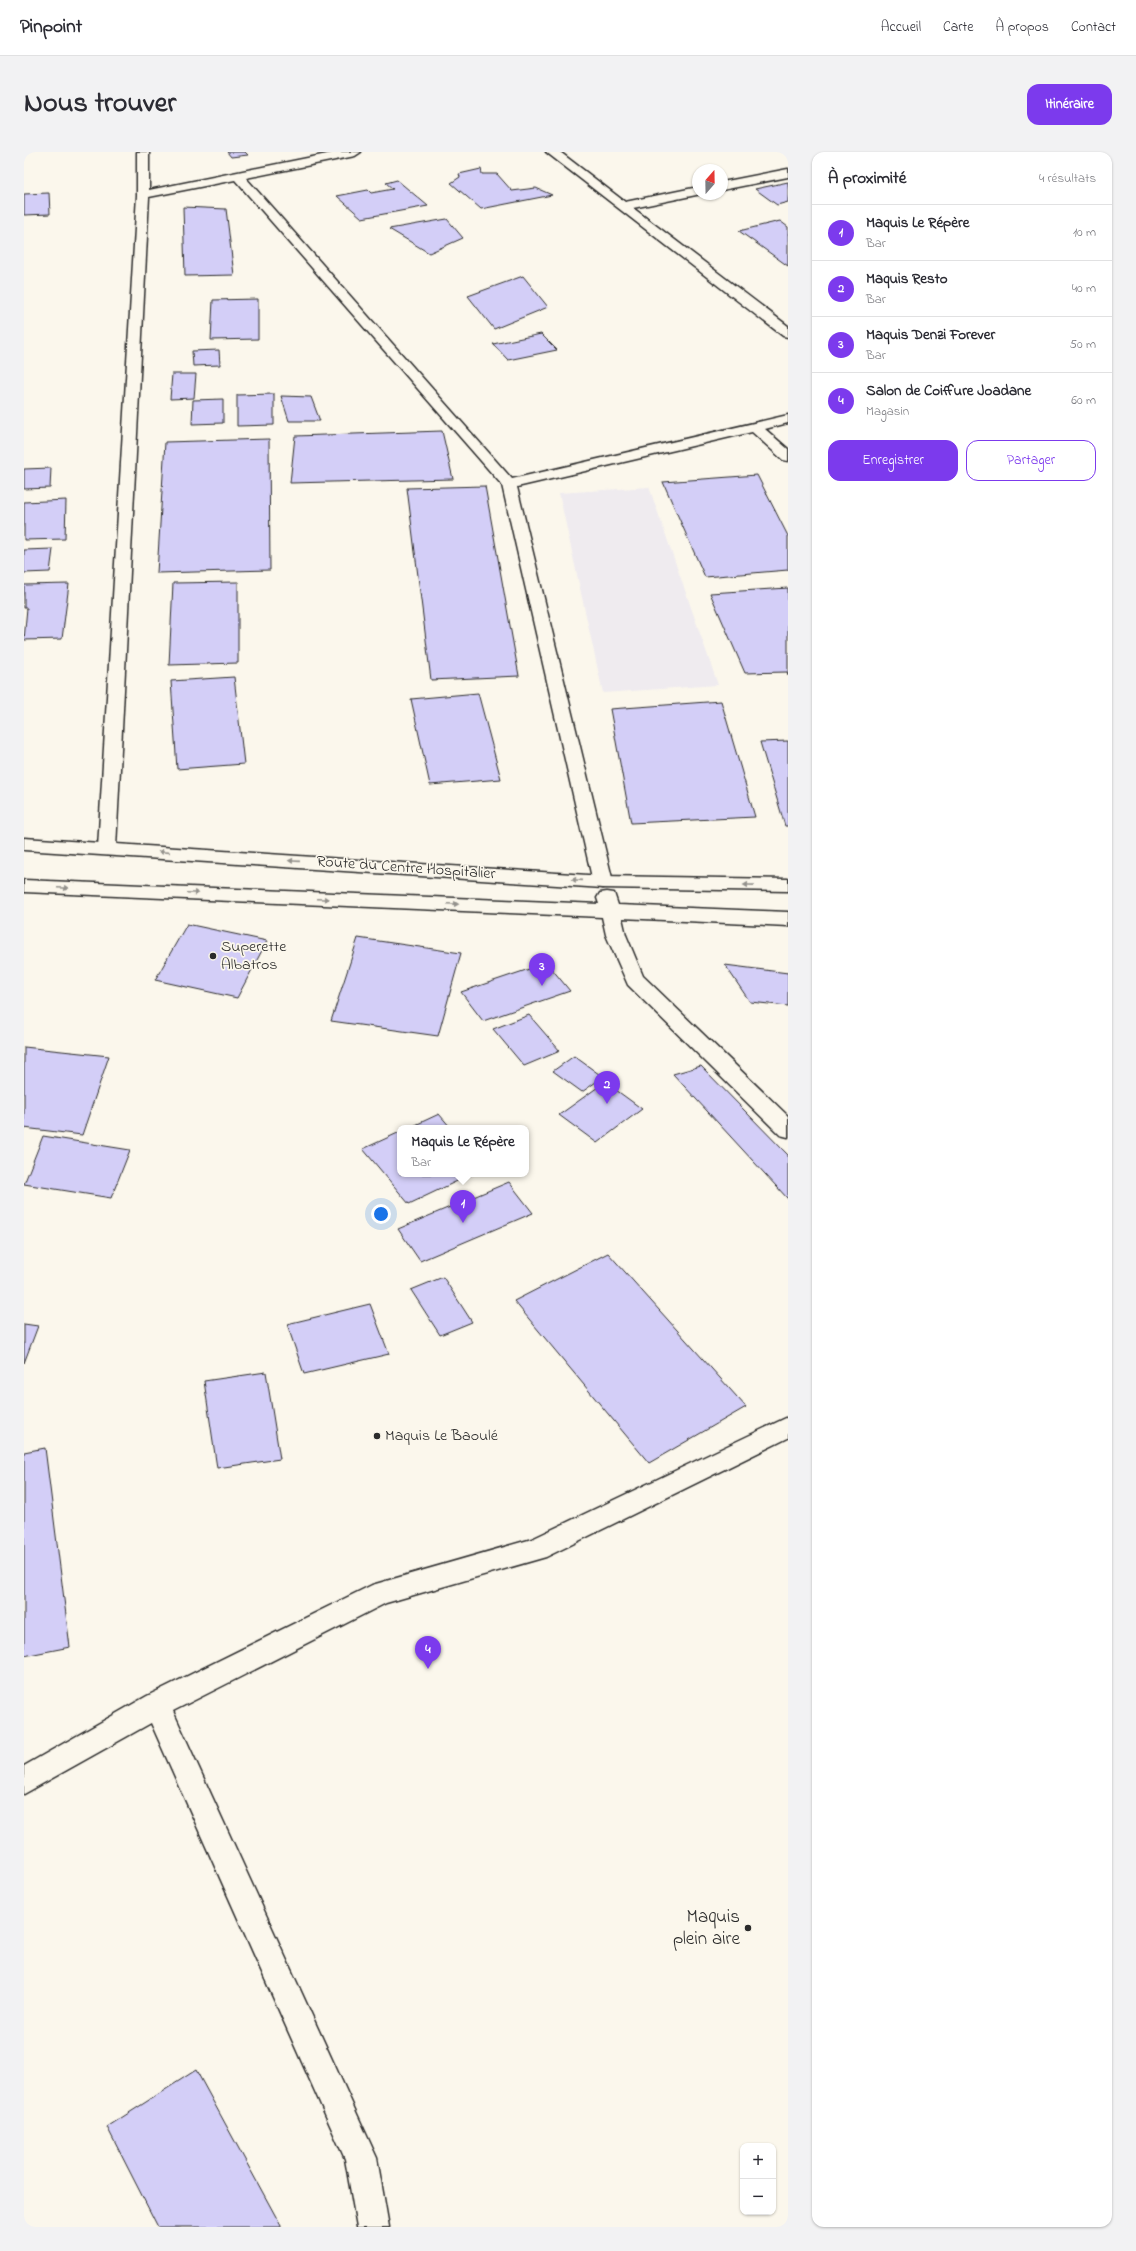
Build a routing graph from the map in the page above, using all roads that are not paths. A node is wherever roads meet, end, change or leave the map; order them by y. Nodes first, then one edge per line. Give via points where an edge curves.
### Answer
1 (143, 152) edge
2 (355, 152) edge
3 (552, 152) edge
4 (788, 173) edge
5 (238, 176) junction
6 (728, 185) edge
7 (692, 192) edge
8 (143, 195) junction
9 (623, 206) junction
10 (788, 333) edge
11 (788, 419) edge
12 (755, 427) junction
13 (788, 457) edge
14 (509, 484) junction
15 (24, 844) edge
16 (107, 848) junction
17 (603, 882) junction
18 (788, 885) edge
19 (24, 886) edge
20 (610, 911) junction
21 (788, 919) edge
22 (788, 1129) edge
23 (788, 1427) edge
24 (157, 1705) junction
25 (24, 1781) edge
26 (373, 2227) edge

1 - 8 street
2 - 5 street
3 - 9 street
4 - 6 street
5 - 8 street
5 - 14 street
7 - 9 street
8 - 16 street
9 - 10 street
11 - 12 street
12 - 13 street
12 - 14 street
14 - 17 street
15 - 16 street, Route du Centre Hospitalier
17 -> 16 street, Route du Centre Hospitalier
18 -> 17 street, Route du Centre Hospitalier
17 - 20 street
19 -> 20 street, Route du Centre Hospitalier
20 - 21 street, Route du Centre Hospitalier
20 - 22 street via 616,935 636,980
23 - 24 street via 537,1549 381,1593
24 - 25 street
24 - 26 street via 361,2158

